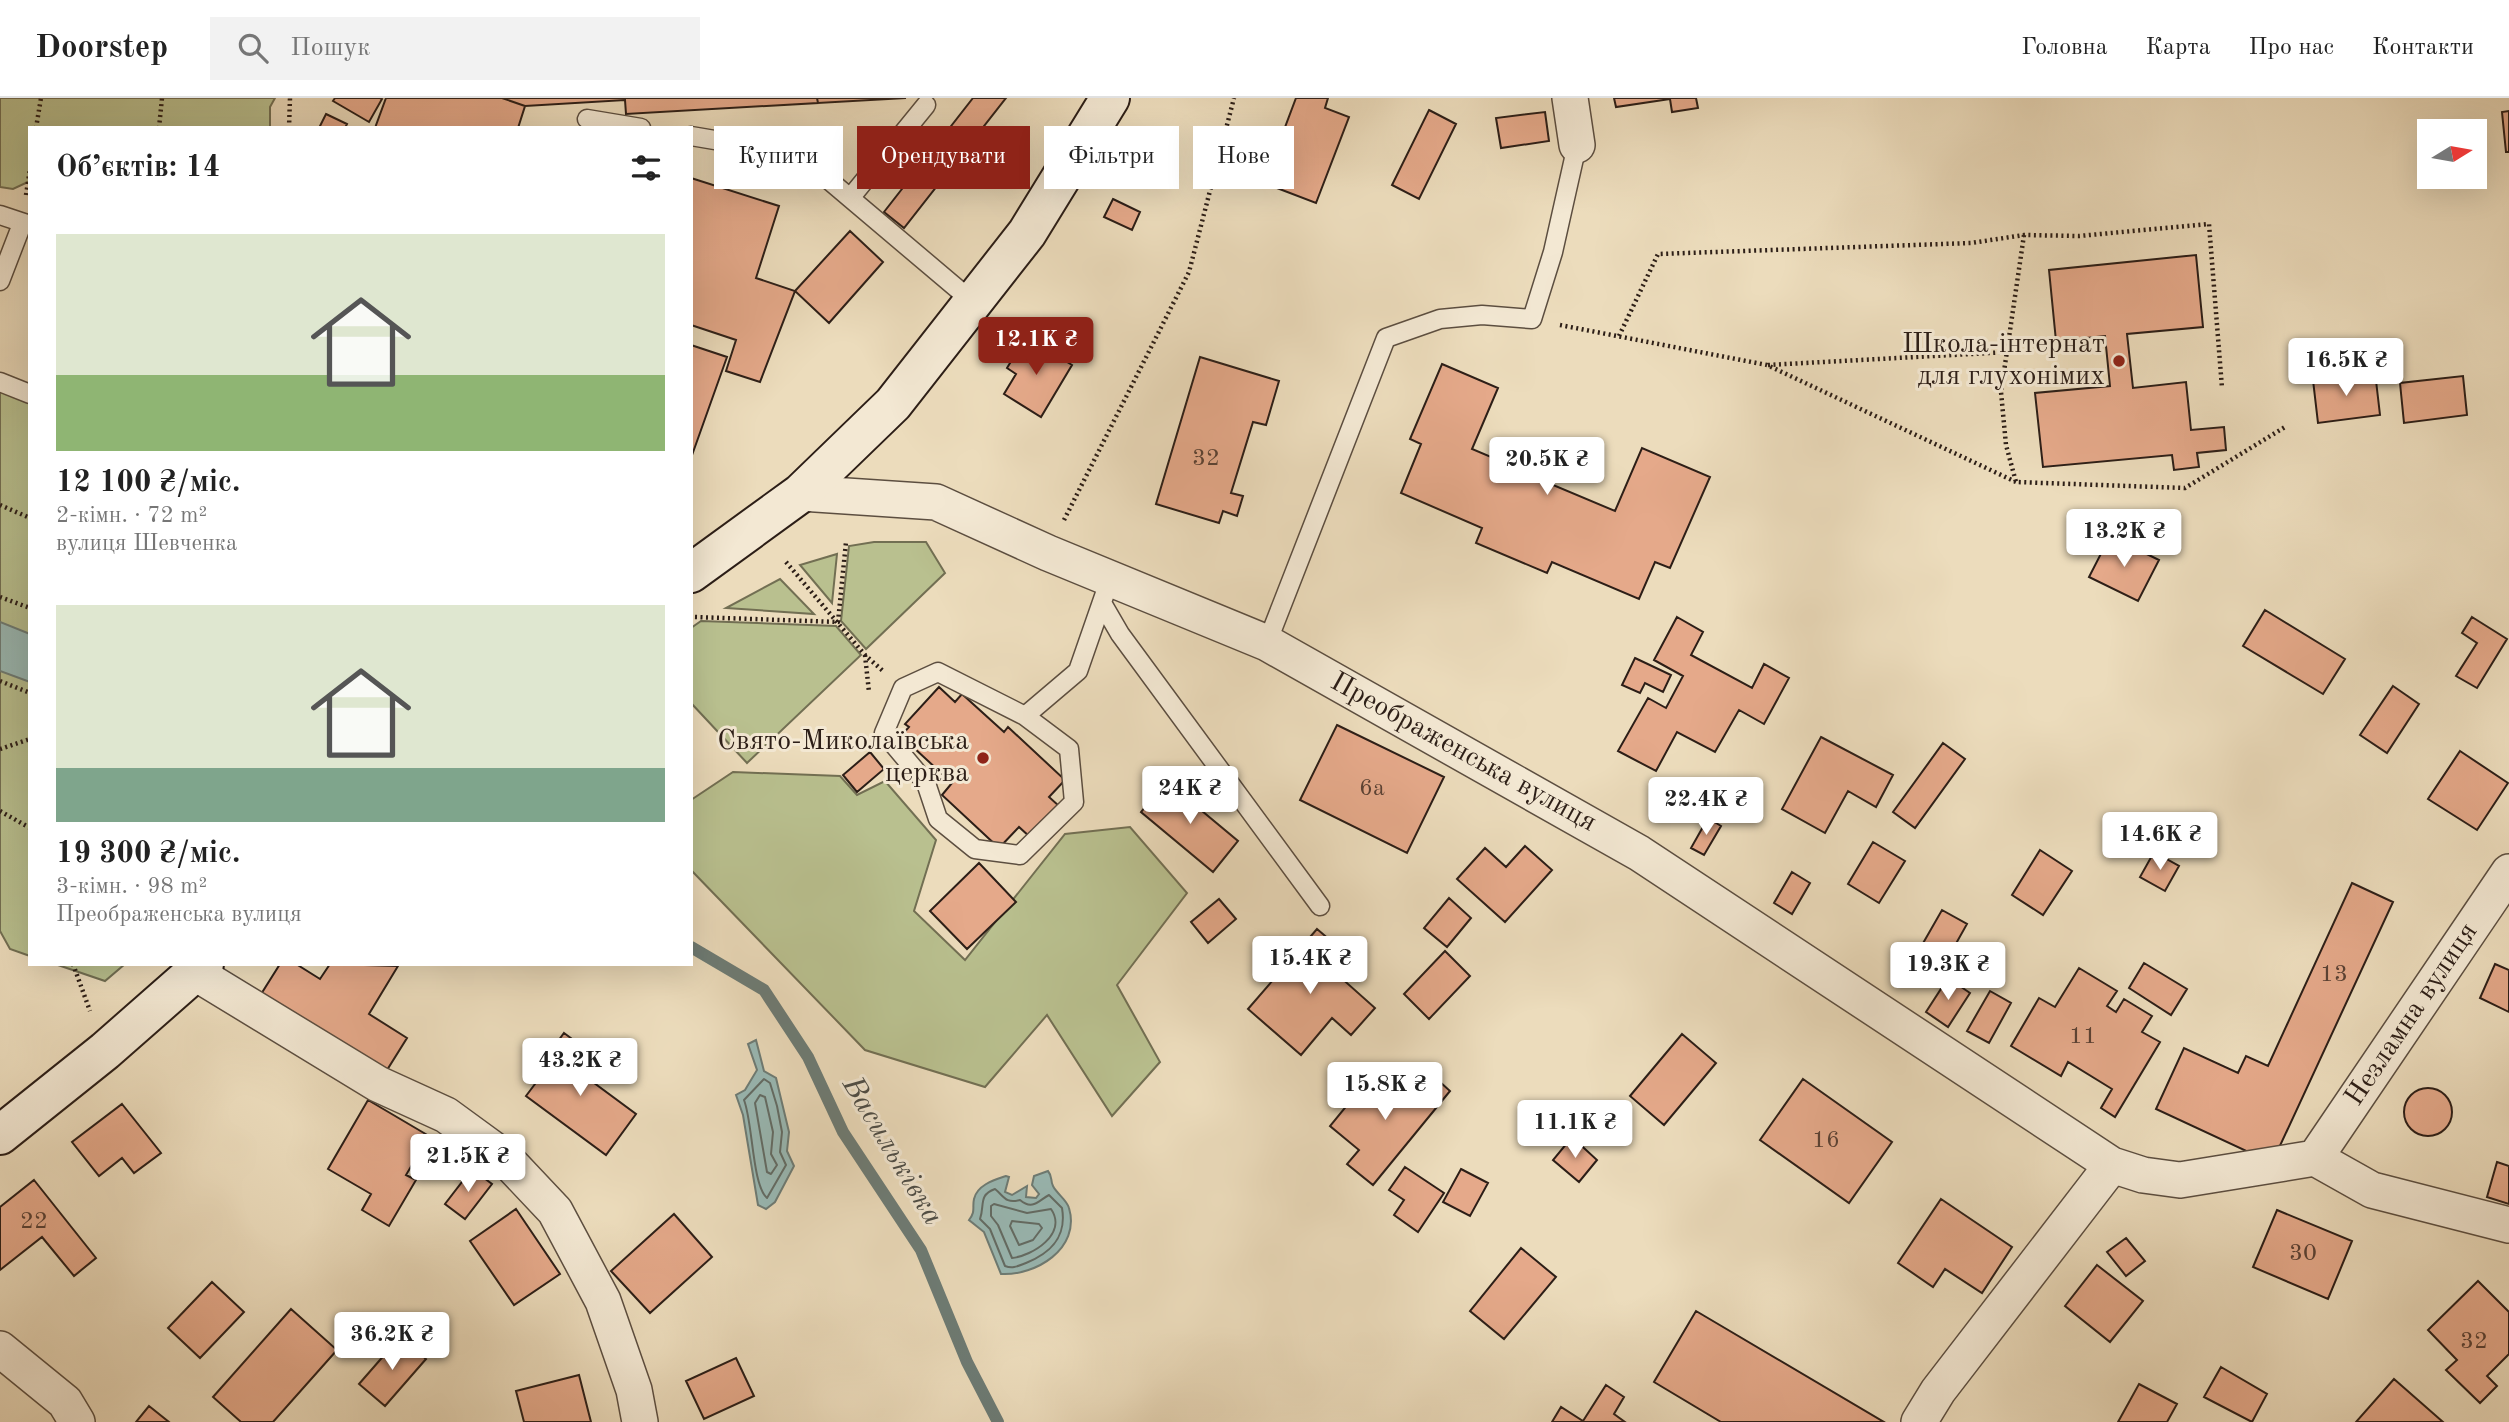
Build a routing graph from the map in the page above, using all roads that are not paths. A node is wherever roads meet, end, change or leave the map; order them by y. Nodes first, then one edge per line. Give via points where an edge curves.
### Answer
1 (1110, 98) edge
2 (1570, 98) edge
3 (926, 105) dead end
4 (587, 119) dead end
5 (628, 126) edge
6 (693, 136) edge
7 (1577, 145) joint
8 (851, 197) junction
9 (0, 215) edge
10 (26, 225) edge
11 (0, 281) edge
12 (973, 302) junction
13 (0, 382) edge
14 (28, 393) edge
15 (801, 493) junction
16 (693, 572) edge
17 (1106, 591) junction
18 (1267, 643) junction
19 (1025, 716) junction
20 (2509, 872) edge
21 (1320, 906) dead end
22 (199, 968) edge
23 (0, 1135) edge
24 (2315, 1158) junction
25 (2112, 1165) junction
26 (2509, 1225) edge
27 (0, 1349) edge
28 (77, 1422) edge
29 (640, 1422) edge
30 (1919, 1422) edge

1 - 12 street via 1027,233
2 - 7 street
3 - 8 lane
4 - 5 lane
6 - 8 lane via 798,154
7 - 18 lane via 1553,252 1532,319 1482,315 1440,319 1386,338
8 - 12 lane
9 - 10 lane
10 - 11 lane
12 - 15 street via 893,404
13 - 14 lane
15 - 16 street
15 - 17 street, Преображенська вулиця via 936,502
17 - 18 street, Преображенська вулиця
17 - 19 lane via 1078,671
17 - 21 lane via 1150,677
18 - 25 street, Преображенська вулиця via 1639,853
19 - 19 lane via 1069,749 1074,802 1020,855 975,849 938,820 926,783 884,733 903,688 938,672
20 - 24 street, Незламна вулиця
22 - 23 street
22 - 29 street via 378,1084 446,1115 505,1158 555,1211 603,1301 634,1390
24 - 25 street, Преображенська вулиця via 2180,1180
24 - 26 street via 2372,1189
25 - 30 street
27 - 28 street via 65,1402

